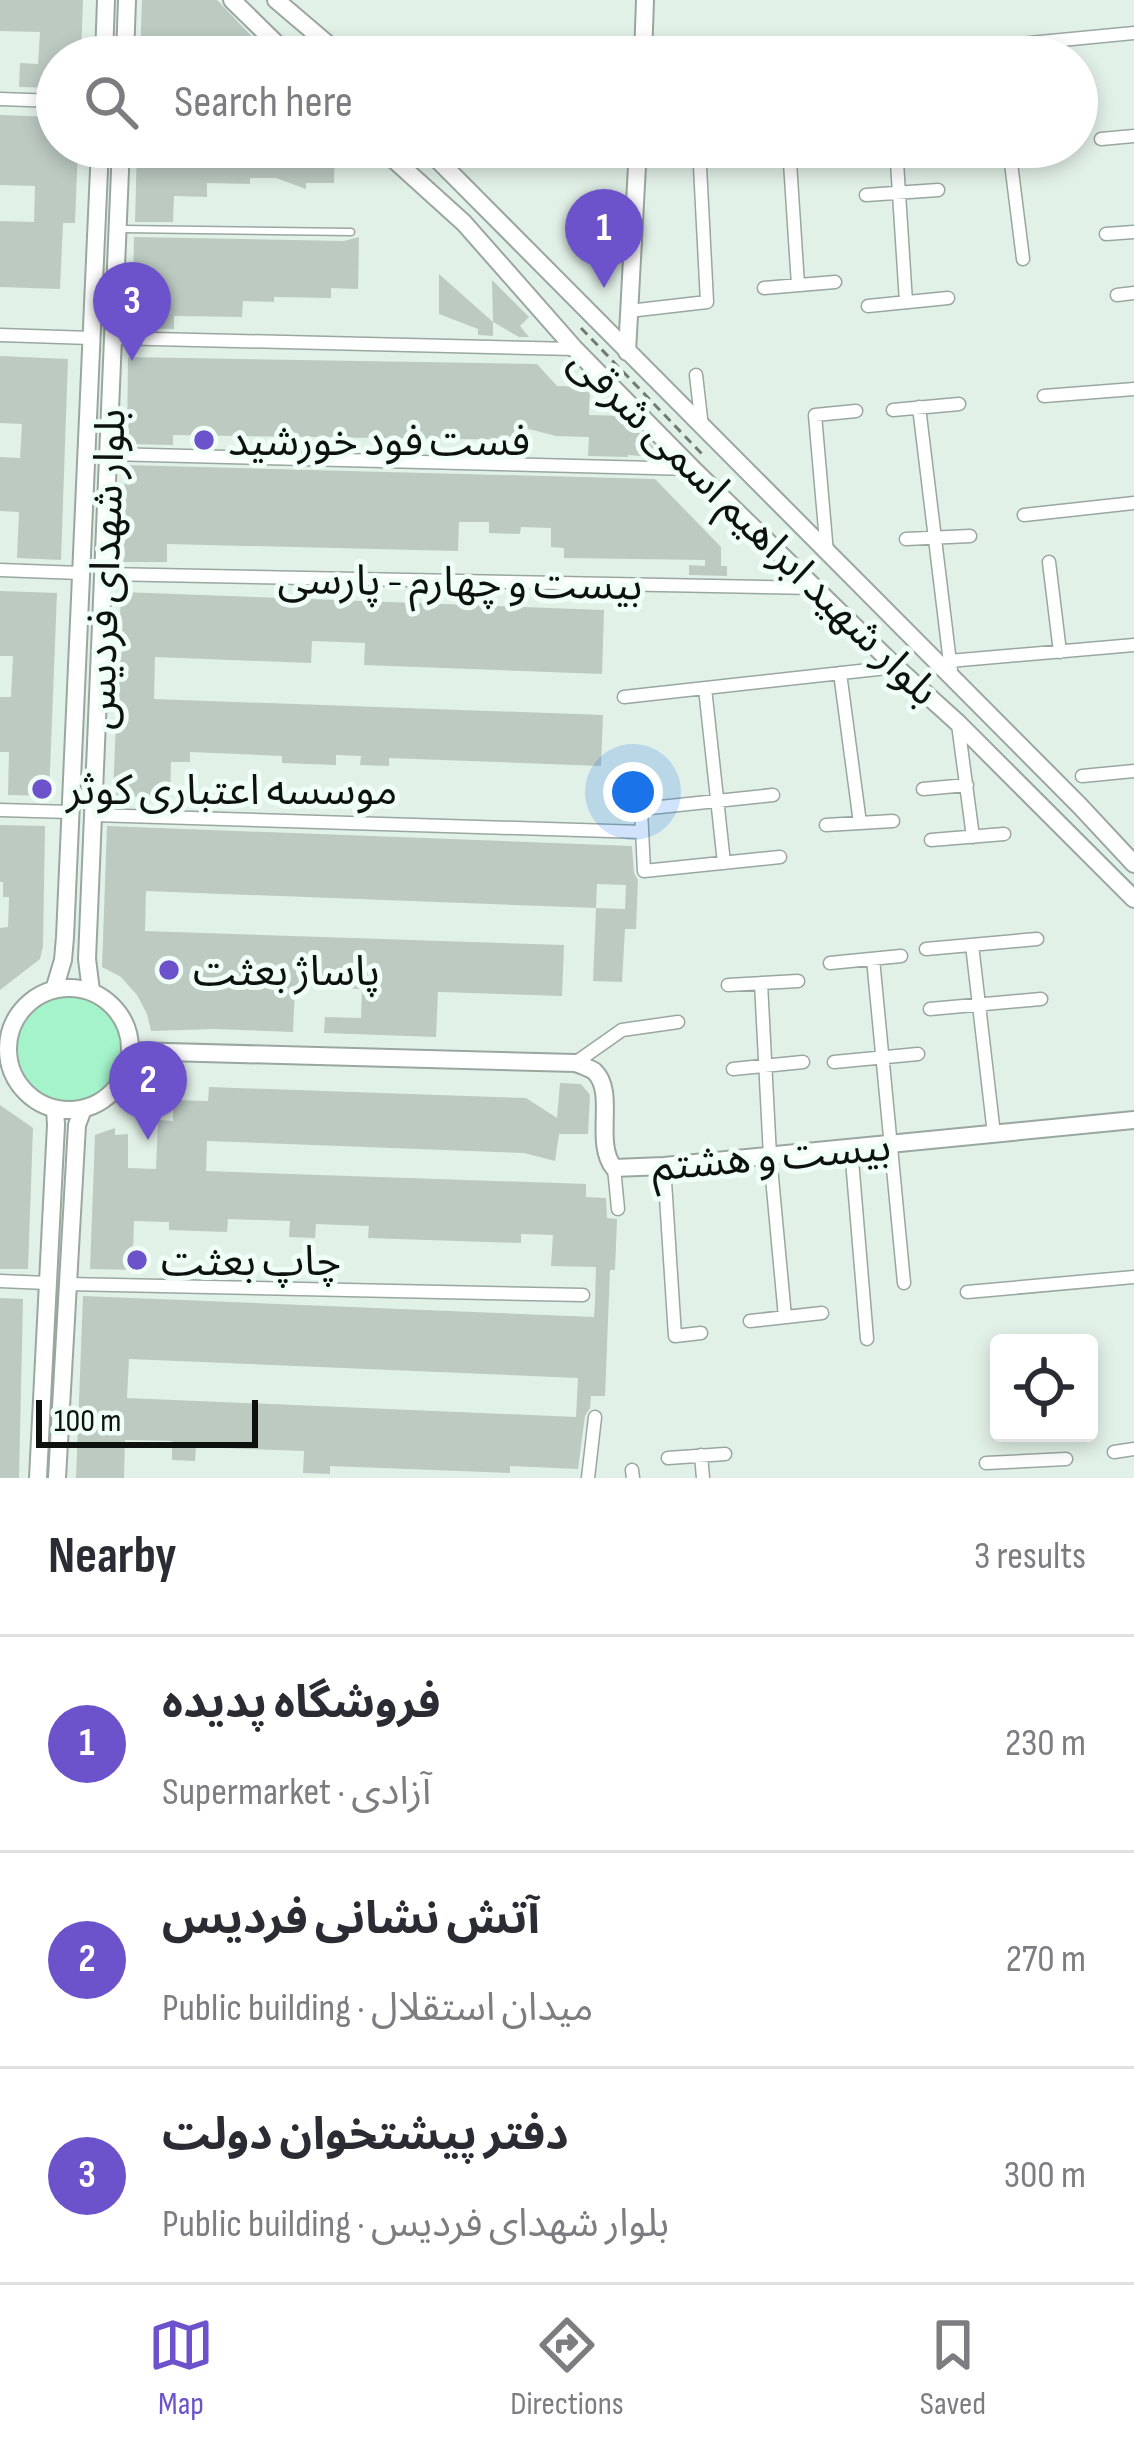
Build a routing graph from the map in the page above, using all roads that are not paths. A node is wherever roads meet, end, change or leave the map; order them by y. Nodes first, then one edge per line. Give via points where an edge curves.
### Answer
1 (106, 0) edge
2 (127, 0) edge
3 (232, 0) edge
4 (276, 0) edge
5 (645, 0) edge
6 (1134, 33) edge
7 (105, 36) edge
8 (126, 36) edge
9 (267, 36) edge
10 (318, 36) edge
11 (644, 36) edge
12 (1098, 38) edge
13 (0, 99) edge
14 (36, 100) edge
15 (1134, 136) edge
16 (1101, 139) dead end
17 (99, 168) edge
18 (120, 168) edge
19 (403, 168) edge
20 (446, 168) edge
21 (637, 168) edge
22 (700, 168) edge
23 (790, 168) edge
24 (897, 168) edge
25 (1012, 168) edge
26 (938, 190) dead end
27 (899, 193) junction
28 (866, 196) dead end
29 (118, 229) junction
30 (351, 232) dead end
31 (1134, 232) edge
32 (1106, 234) dead end
33 (1023, 259) dead end
34 (835, 282) dead end
35 (798, 285) junction
36 (764, 289) dead end
37 (1134, 293) edge
38 (1117, 295) dead end
39 (948, 298) dead end
40 (906, 302) junction
41 (868, 306) dead end
42 (629, 311) junction
43 (0, 335) edge
44 (92, 338) junction
45 (113, 338) junction
46 (574, 349) junction
47 (627, 352) junction
48 (696, 375) dead end
49 (1134, 389) edge
50 (1044, 397) dead end
51 (959, 404) dead end
52 (919, 407) junction
53 (893, 410) dead end
54 (856, 411) dead end
55 (702, 428) junction
56 (109, 454) junction
57 (701, 465) junction
58 (1134, 503) edge
59 (1024, 515) dead end
60 (970, 536) dead end
61 (934, 537) junction
62 (906, 539) dead end
63 (827, 554) junction
64 (1048, 562) dead end
65 (0, 570) edge
66 (80, 573) junction
67 (104, 574) junction
68 (814, 588) junction
69 (1134, 645) edge
70 (1060, 652) junction
71 (896, 667) junction
72 (951, 671) junction
73 (840, 673) junction
74 (705, 688) junction
75 (624, 697) dead end
76 (958, 723) junction
77 (1134, 770) edge
78 (1082, 776) dead end
79 (967, 785) junction
80 (923, 789) dead end
81 (773, 795) dead end
82 (719, 801) junction
83 (0, 810) edge
84 (70, 812) junction
85 (94, 815) junction
86 (892, 820) dead end
87 (860, 823) junction
88 (826, 825) dead end
89 (642, 832) junction
90 (1004, 834) dead end
91 (973, 837) junction
92 (932, 840) dead end
93 (781, 857) dead end
94 (724, 863) junction
95 (1134, 864) edge
96 (1134, 899) edge
97 (1037, 939) dead end
98 (972, 945) junction
99 (926, 949) dead end
100 (901, 956) dead end
101 (874, 958) junction
102 (830, 964) dead end
103 (798, 981) dead end
104 (760, 983) junction
105 (728, 985) dead end
106 (54, 990) junction
107 (91, 992) junction
108 (1041, 999) dead end
109 (979, 1004) junction
110 (930, 1009) dead end
111 (678, 1022) dead end
112 (4, 1049) edge
113 (131, 1052) junction
114 (919, 1054) dead end
115 (882, 1058) junction
116 (803, 1062) dead end
117 (834, 1062) dead end
118 (575, 1063) junction
119 (765, 1066) junction
120 (733, 1069) dead end
121 (55, 1109) junction
122 (83, 1109) junction
123 (1134, 1120) edge
124 (994, 1134) junction
125 (890, 1144) junction
126 (851, 1148) junction
127 (770, 1156) junction
128 (664, 1166) junction
129 (614, 1168) junction
130 (618, 1210) dead end
131 (1134, 1277) edge
132 (0, 1281) edge
133 (46, 1282) junction
134 (904, 1283) dead end
135 (67, 1284) junction
136 (967, 1292) dead end
137 (583, 1295) dead end
138 (822, 1313) dead end
139 (784, 1317) junction
140 (750, 1321) dead end
141 (701, 1333) dead end
142 (866, 1339) dead end
143 (595, 1417) dead end
144 (1134, 1450) edge
145 (1114, 1452) dead end
146 (725, 1454) dead end
147 (701, 1455) junction
148 (668, 1458) dead end
149 (1066, 1460) dead end
150 (1026, 1461) junction
151 (986, 1463) dead end
152 (38, 1478) edge
153 (57, 1478) edge
154 (588, 1478) edge
155 (703, 1478) edge
156 (1028, 1478) edge

1 - 7 main road
2 - 8 main road
3 - 9 main road
4 - 10 main road
5 - 11 main road
6 - 12 street
13 - 14 street
15 - 16 street
17 - 44 main road, بلوار شهدای فردیس
18 - 29 main road, بلوار شهدای فردیس
19 - 46 main road, بلوار شهید ابراهیم اسمی شرقی
20 - 47 main road, بلوار شهید ابراهیم اسمی شرقی
21 - 42 main road
22 - 42 street via 707,302
23 - 35 street
24 - 27 street
25 - 33 street
26 - 27 street
27 - 28 street
27 - 40 street
29 - 30 lane
29 - 45 main road, بلوار شهدای فردیس
31 - 32 street
34 - 35 street
35 - 36 street
37 - 38 street
39 - 40 street
40 - 41 street
42 - 47 main road
43 - 44 street
44 - 66 main road, بلوار شهدای فردیس
45 - 46 street
45 - 56 main road, بلوار شهدای فردیس
46 - 57 main road, بلوار شهید ابراهیم اسمی شرقی
47 - 55 main road, بلوار شهید ابراهیم اسمی شرقی
48 - 55 street
49 - 50 street
51 - 52 street
52 - 53 street
52 - 61 street
54 - 63 street via 814,415
55 - 63 main road, بلوار شهید ابراهیم اسمی شرقی
56 - 57 street
56 - 67 main road, بلوار شهدای فردیس
57 - 68 main road, بلوار شهید ابراهیم اسمی شرقی
58 - 59 street
60 - 61 street
61 - 62 street
61 - 72 street
63 - 72 main road, بلوار شهید ابراهیم اسمی شرقی
64 - 70 street
65 - 66 street
66 - 84 main road, بلوار شهدای فردیس
67 - 68 street, بیست و چهارم - پارسی
67 - 85 main road, بلوار شهدای فردیس
68 - 71 main road, بلوار شهید ابراهیم اسمی شرقی
69 - 70 street
70 - 72 street
71 - 73 street
71 - 76 main road, بلوار شهید ابراهیم اسمی شرقی
72 - 95 main road, بلوار شهید ابراهیم اسمی شرقی
73 - 74 street
73 - 87 street
74 - 75 street
74 - 82 street
76 - 79 street
76 - 96 main road, بلوار شهید ابراهیم اسمی شرقی
77 - 78 street
79 - 80 street
79 - 91 street
81 - 82 street
82 - 89 street via 641,809
82 - 94 street
83 - 84 street
84 - 106 main road, بلوار شهدای فردیس via 63,960
85 - 89 street
85 - 107 main road, بلوار شهدای فردیس
86 - 87 street
87 - 88 street
89 - 94 street via 644,871
90 - 91 street
91 - 92 street
93 - 94 street
97 - 98 street
98 - 99 street
98 - 109 street
100 - 101 street
101 - 102 street
101 - 115 street
103 - 104 street
104 - 105 street
104 - 119 street
106 - 107 main road
106 - 112 main road via 26,1005
107 - 113 main road via 120,1014
108 - 109 street
109 - 110 street
109 - 124 street
111 - 118 street via 622,1030
112 - 121 main road via 21,1087
113 - 118 main road
113 - 122 main road via 118,1087
114 - 115 street
115 - 117 street
115 - 125 street
116 - 119 street
118 - 129 main road, بیست و هشتم via 593,1070 603,1089 605,1154
119 - 120 street
119 - 127 street
121 - 122 main road
121 - 133 main road
122 - 135 main road
123 - 124 main road, بیست و هشتم
124 - 125 main road, بیست و هشتم
125 - 126 main road, بیست و هشتم
125 - 134 street
126 - 127 main road, بیست و هشتم
126 - 142 street
127 - 128 main road, بیست و هشتم
127 - 139 street
128 - 129 main road, بیست و هشتم
128 - 141 street via 675,1336
129 - 130 street
131 - 136 street
132 - 133 street
133 - 152 main road
135 - 137 street
135 - 153 main road
138 - 139 street
139 - 140 street
143 - 154 street
144 - 145 street
146 - 147 street
147 - 148 street
147 - 155 street
149 - 150 street
150 - 151 street
150 - 156 street

